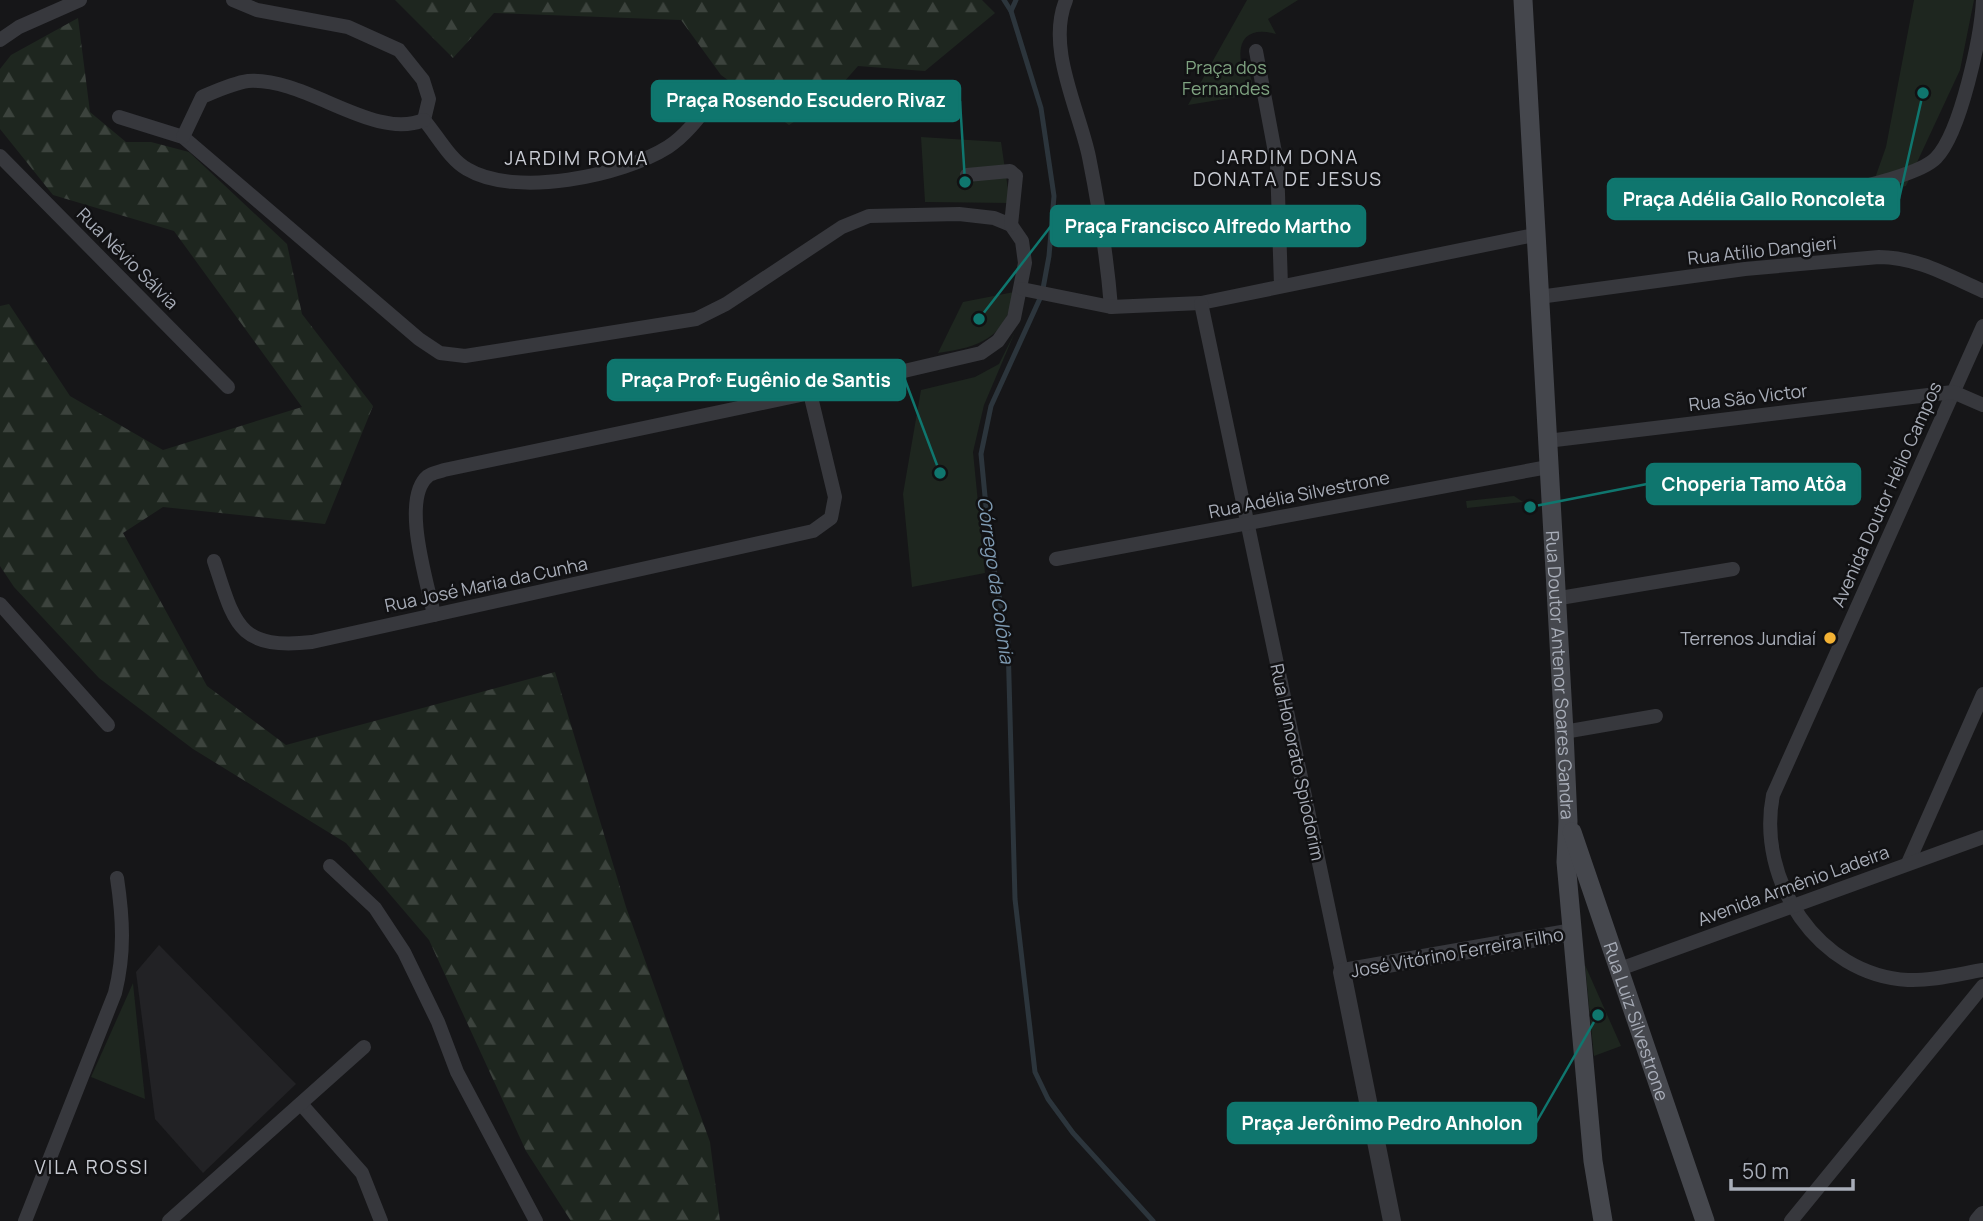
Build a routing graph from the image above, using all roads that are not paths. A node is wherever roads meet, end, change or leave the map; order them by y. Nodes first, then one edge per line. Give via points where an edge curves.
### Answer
1 (80, 0) edge
2 (233, 0) edge
3 (1066, 0) edge
4 (1522, 0) edge
5 (1983, 0) edge
6 (0, 40) edge
7 (1256, 51) dead end
8 (716, 95) dead end
9 (119, 117) dead end
10 (424, 120) junction
11 (183, 137) junction
12 (0, 156) edge
13 (967, 175) dead end
14 (1820, 197) dead end
15 (1012, 225) junction
16 (1534, 234) junction
17 (1281, 286) junction
18 (1028, 290) junction
19 (1983, 291) edge
20 (1539, 297) junction
21 (1202, 303) junction
22 (1111, 307) junction
23 (1983, 326) edge
24 (228, 387) dead end
25 (1953, 391) junction
26 (810, 393) junction
27 (1983, 405) edge
28 (1547, 441) junction
29 (1548, 467) junction
30 (1248, 523) junction
31 (1056, 559) dead end
32 (214, 561) dead end
33 (1734, 569) dead end
34 (1554, 599) junction
35 (0, 604) edge
36 (434, 615) junction
37 (1983, 694) edge
38 (1656, 716) dead end
39 (108, 725) dead end
40 (1564, 732) junction
41 (1568, 821) junction
42 (1983, 836) edge
43 (1908, 863) junction
44 (330, 866) dead end
45 (117, 878) dead end
46 (1793, 906) junction
47 (1572, 932) junction
48 (1616, 965) junction
49 (1983, 970) edge
50 (1342, 972) junction
51 (1983, 985) edge
52 (364, 1047) dead end
53 (301, 1104) junction
54 (1983, 1215) edge
55 (175, 1219) edge
56 (25, 1221) edge
57 (381, 1221) edge
58 (536, 1221) edge
59 (1392, 1221) edge
60 (1603, 1221) edge
61 (1705, 1221) edge
62 (1791, 1221) edge
63 (1978, 1221) edge

1 - 6 street
2 - 10 street via 257,10 348,27 399,50 423,80 429,99
3 - 22 street via 1059,31 1089,156
4 - 16 main road, Rua Doutor Antenor Soares Gandra
5 - 14 street via 1970,78 1937,158 1919,170
7 - 17 street via 1277,163
8 - 10 street via 669,146 635,163 516,184 491,181 464,168
9 - 11 street
10 - 11 street via 409,126 392,125 306,92 248,81 202,97
11 - 15 street via 419,339 440,353 464,356 696,319 842,227 869,216 958,214
12 - 24 street, Rua Névio Sálvia
13 - 15 street via 1010,171 1016,176
15 - 18 street via 1022,241
16 - 17 street
16 - 20 main road, Rua Doutor Antenor Soares Gandra
17 - 21 street
18 - 22 street
18 - 26 street via 998,341 981,353
19 - 20 street, Rua Atílio Dangieri via 1926,265 1901,257 1879,257 1745,269
20 - 28 main road, Rua Doutor Antenor Soares Gandra
21 - 22 street
21 - 30 street, Rua Honorato Spiodorim
23 - 25 street, Avenida Doutor Hélio Campos
25 - 27 street
25 - 28 street, Rua São Victor
25 - 46 street, Avenida Doutor Hélio Campos via 1773,795 1771,842
26 - 36 street via 428,477 420,489 415,523
26 - 36 street, Rua José Maria da Cunha via 835,496 831,518 813,531
28 - 29 main road, Rua Doutor Antenor Soares Gandra
29 - 30 street, Rua Adélia Silvestrone
29 - 34 main road, Rua Doutor Antenor Soares Gandra
30 - 31 street, Rua Adélia Silvestrone
30 - 50 street, Rua Honorato Spiodorim
32 - 36 street, Rua José Maria da Cunha via 232,613 244,631 260,641 281,645 312,642
33 - 34 street
34 - 40 main road, Rua Doutor Antenor Soares Gandra
35 - 39 street
37 - 43 street
38 - 40 street
40 - 41 main road, Rua Doutor Antenor Soares Gandra
41 - 47 main road, Rua Doutor Antenor Soares Gandra
41 - 48 main road, Rua Luiz Silvestrone
42 - 43 street, Avenida Armênio Ladeira
43 - 46 street, Avenida Armênio Ladeira
44 - 58 street via 375,908 404,952 457,1072
45 - 56 street via 124,920 115,993
46 - 48 street, Avenida Armênio Ladeira
46 - 49 street, Avenida Doutor Hélio Campos via 1809,931 1843,960 1873,973 1908,980
47 - 48 main road via 1593,935
47 - 50 street, José Vitórino Ferreira Filho
47 - 60 main road, Rua Doutor Antenor Soares Gandra via 1593,1161
48 - 61 main road, Rua Luiz Silvestrone
50 - 59 street, Rua Honorato Spiodorim
51 - 62 street
52 - 53 street
53 - 55 street
53 - 57 street via 362,1173
54 - 63 street

